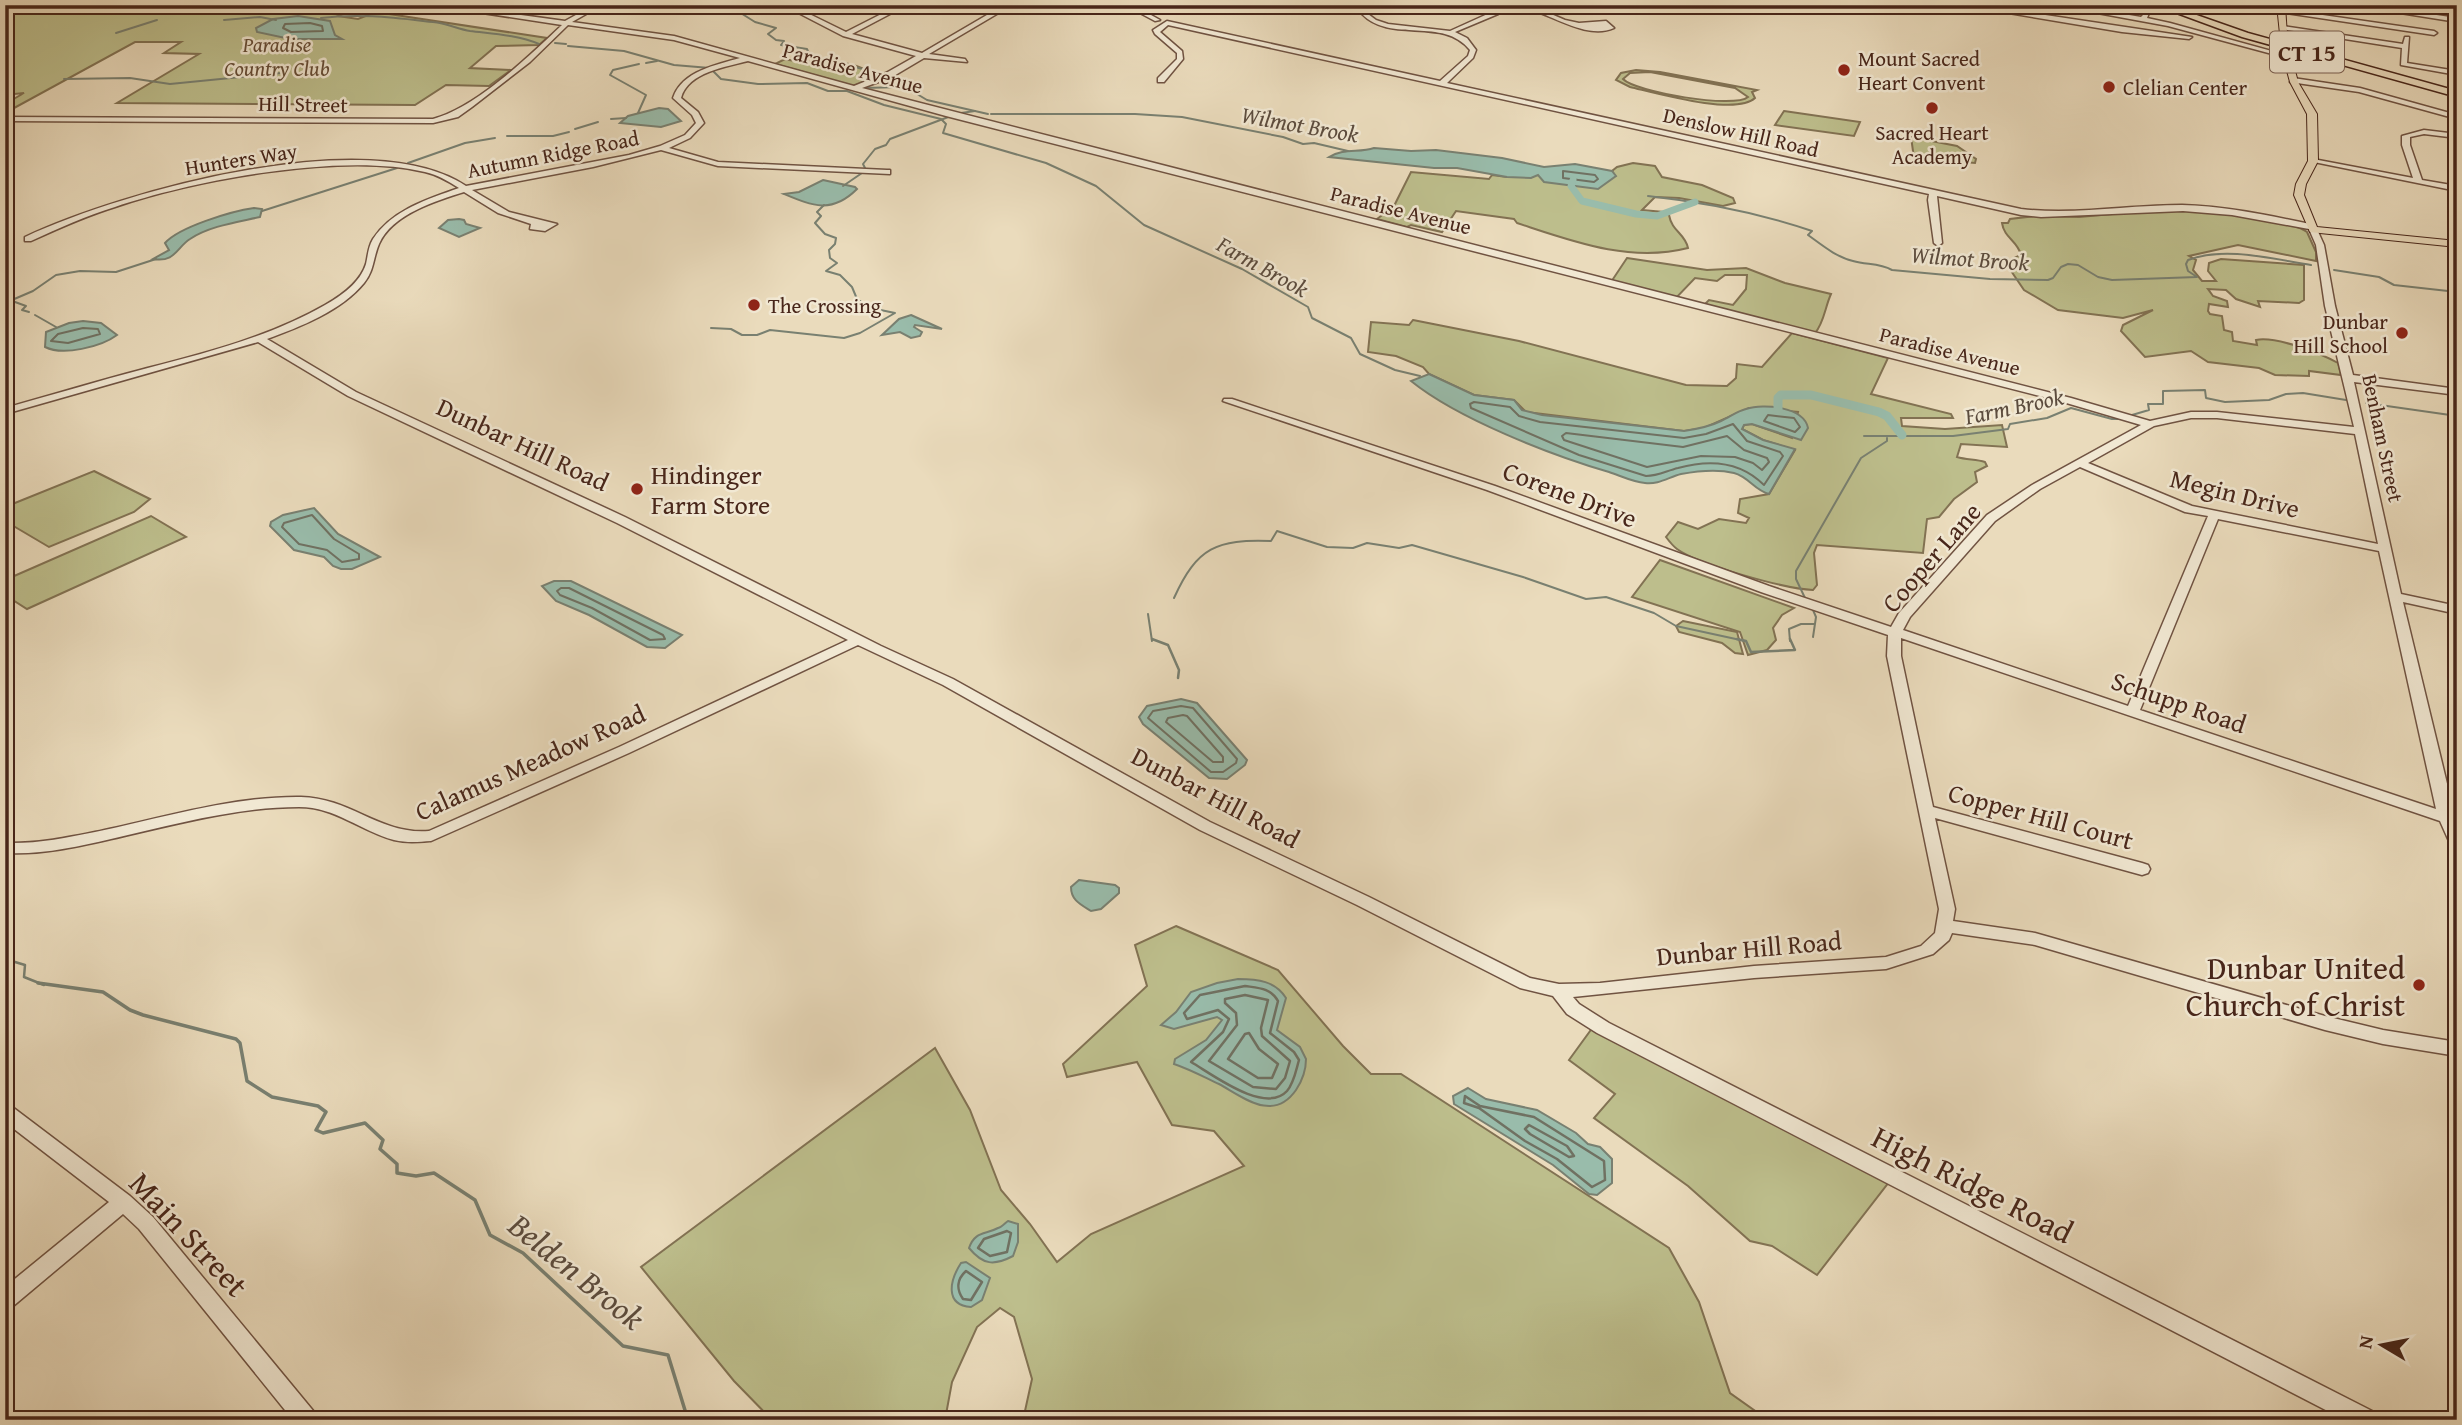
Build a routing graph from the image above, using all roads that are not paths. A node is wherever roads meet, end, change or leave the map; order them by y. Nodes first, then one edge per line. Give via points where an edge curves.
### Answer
1 (433, 5) edge
2 (599, 5) edge
3 (786, 5) edge
4 (904, 5) edge
5 (1009, 5) edge
6 (1128, 5) edge
7 (1370, 5) edge
8 (1491, 5) edge
9 (1964, 5) edge
10 (2057, 5) edge
11 (2159, 5) edge
12 (2170, 5) edge
13 (2353, 5) edge
14 (2132, 7) edge
15 (2281, 8) edge
16 (2400, 9) edge
17 (2143, 19) junction
18 (1157, 20) dead end
19 (2457, 20) edge
20 (567, 23) junction
21 (1582, 24) dead end
22 (2410, 30) junction
23 (1453, 31) junction
24 (2283, 31) junction
25 (2434, 33) dead end
26 (845, 35) junction
27 (2212, 36) junction
28 (2189, 37) junction
29 (2222, 39) junction
30 (2404, 46) junction
31 (2287, 54) junction
32 (920, 57) junction
33 (747, 58) junction
34 (965, 61) dead end
35 (2457, 73) edge
36 (1161, 80) dead end
37 (2293, 80) junction
38 (1442, 83) junction
39 (854, 88) junction
40 (2457, 92) edge
41 (2457, 117) edge
42 (5, 119) edge
43 (2457, 136) edge
44 (664, 149) junction
45 (2313, 161) junction
46 (887, 172) dead end
47 (2418, 181) junction
48 (465, 189) junction
49 (2457, 189) edge
50 (1934, 193) junction
51 (536, 223) dead end
52 (2313, 228) junction
53 (28, 239) dead end
54 (1938, 243) dead end
55 (2457, 244) edge
56 (260, 339) junction
57 (2349, 378) junction
58 (2457, 392) edge
59 (1228, 401) dead end
60 (5, 411) edge
61 (2150, 424) junction
62 (2360, 431) junction
63 (2079, 463) junction
64 (2214, 515) junction
65 (2386, 549) junction
66 (2395, 597) junction
67 (2457, 610) edge
68 (1896, 633) junction
69 (858, 640) junction
70 (2132, 712) junction
71 (1926, 810) junction
72 (2446, 818) junction
73 (2457, 844) edge
74 (5, 848) edge
75 (2142, 869) dead end
76 (1946, 926) junction
77 (1559, 991) junction
78 (2457, 1049) edge
79 (5, 1111) edge
80 (123, 1202) junction
81 (5, 1300) edge
82 (307, 1420) edge
83 (2368, 1420) edge

1 - 20 street, Paradise Avenue
2 - 20 street, Hill Street
3 - 26 street
4 - 26 street
5 - 32 street
6 - 18 street
7 - 23 street via 1365,14 1374,21 1423,31
8 - 21 street via 1529,7 1552,19
8 - 23 street via 1496,13
9 - 28 street
10 - 17 street
11 - 40 highway, CT 15 via 2245,35
12 - 40 highway, CT 15
13 - 16 street
14 - 17 street via 2147,14
15 - 22 street
15 - 24 main road, Benham Street
16 - 19 street
17 - 27 street
20 - 33 street, Paradise Avenue via 660,35
20 - 42 street, Hill Street via 481,97 455,114 433,121
22 - 25 street
22 - 30 street
23 - 38 street via 1473,50
24 - 30 street
24 - 31 main road, Benham Street, bridge
26 - 32 street
27 - 28 street
27 - 29 street
28 - 29 street
29 - 31 street
30 - 35 street via 2403,64
31 - 37 main road, Benham Street
32 - 34 street
32 - 39 street
33 - 39 street, Paradise Avenue
33 - 44 street, Autumn Ridge Road via 705,72 681,86 677,98 699,123 690,136
36 - 38 street, Denslow Hill Road via 1180,59 1180,52 1157,33 1167,23
37 - 41 street via 2360,90
37 - 45 main road, Benham Street via 2312,114
38 - 50 street, Denslow Hill Road
39 - 61 street, Paradise Avenue
43 - 47 street via 2424,132 2406,136
44 - 46 street via 718,164
44 - 48 street, Autumn Ridge Road
45 - 47 street
45 - 52 main road, Benham Street via 2299,195
47 - 49 street
48 - 51 street, Hunters Way via 497,210
48 - 53 street, Hunters Way via 448,177 397,165 309,165 137,196
48 - 56 street, Autumn Ridge Road via 425,204 386,228 373,246 363,278 337,302
50 - 52 street, Denslow Hill Road via 2039,215 2184,208
50 - 54 street
52 - 55 main road
52 - 57 street, Benham Street
56 - 60 street
56 - 69 street, Dunbar Hill Road via 352,394 621,520
57 - 58 street
57 - 62 street, Benham Street
59 - 68 street, Corene Drive via 1491,488
61 - 62 street via 2217,415
61 - 63 street, Cooper Lane
62 - 65 street, Benham Street
63 - 64 street, Megin Drive via 2169,502
63 - 68 street, Cooper Lane via 1991,518 1913,605
64 - 65 street, Megin Drive
64 - 70 street
65 - 66 street, Benham Street
66 - 67 street
66 - 72 street, Benham Street
68 - 70 street, Schupp Road
68 - 71 street, Cooper Lane via 1894,656
69 - 74 street, Calamus Meadow Road via 431,836 398,838 332,804 293,802 220,811 54,845
69 - 77 street, Dunbar Hill Road via 1002,710 1205,825 1514,978
70 - 72 street, Schupp Road
71 - 75 street, Copper Hill Court
71 - 76 street, Cooper Lane via 1946,901
72 - 73 street, Benham Street
76 - 77 street, Dunbar Hill Road via 1943,936 1927,950 1885,963
76 - 78 street via 2035,939 2312,1020
77 - 83 street, High Ridge Road via 1573,1009 1602,1028
79 - 80 street, Main Street
80 - 81 street
80 - 82 street, Main Street via 176,1257

